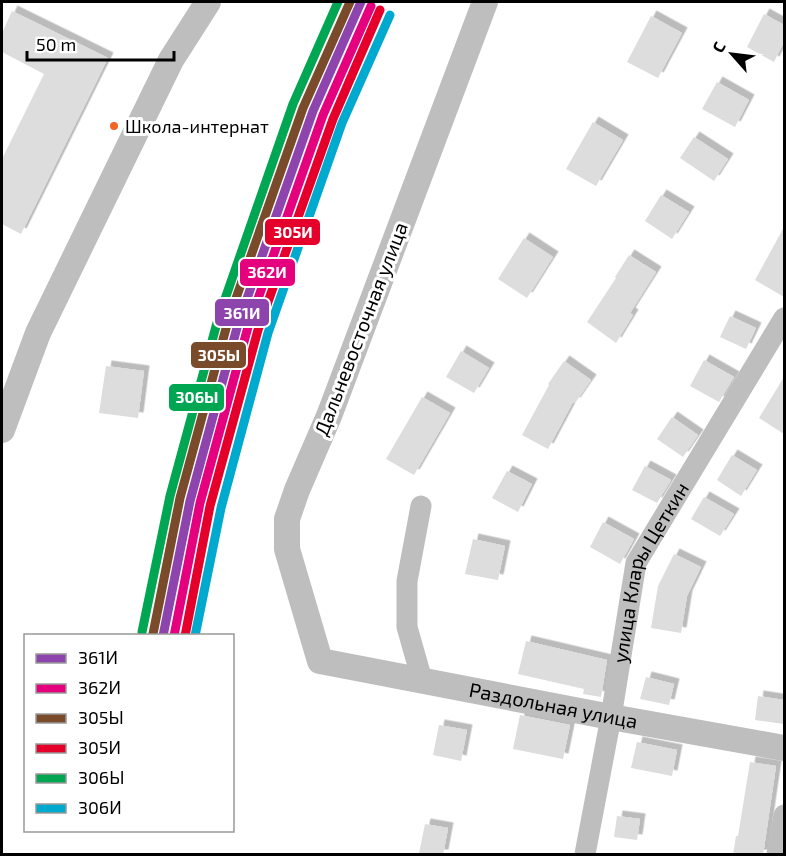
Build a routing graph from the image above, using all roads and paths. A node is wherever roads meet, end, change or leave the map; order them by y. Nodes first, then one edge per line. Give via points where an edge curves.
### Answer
1 (208, 2) edge
2 (485, 2) edge
3 (784, 318) edge
4 (2, 429) edge
5 (421, 506) dead end
6 (320, 661) joint
7 (422, 680) junction
8 (611, 717) junction
9 (784, 748) edge
10 (784, 815) edge
11 (585, 855) edge
12 (777, 855) edge

1 - 4 street via 171,60 38,333
2 - 6 street, Дальневосточная улица via 287,519 287,549
3 - 8 street, улица Клары Цеткин via 636,563
5 - 7 street via 407,581 407,627
6 - 7 street, Раздольная улица
7 - 8 street, Раздольная улица
8 - 9 street, Раздольная улица
8 - 11 street, улица Клары Цеткин
10 - 12 street

